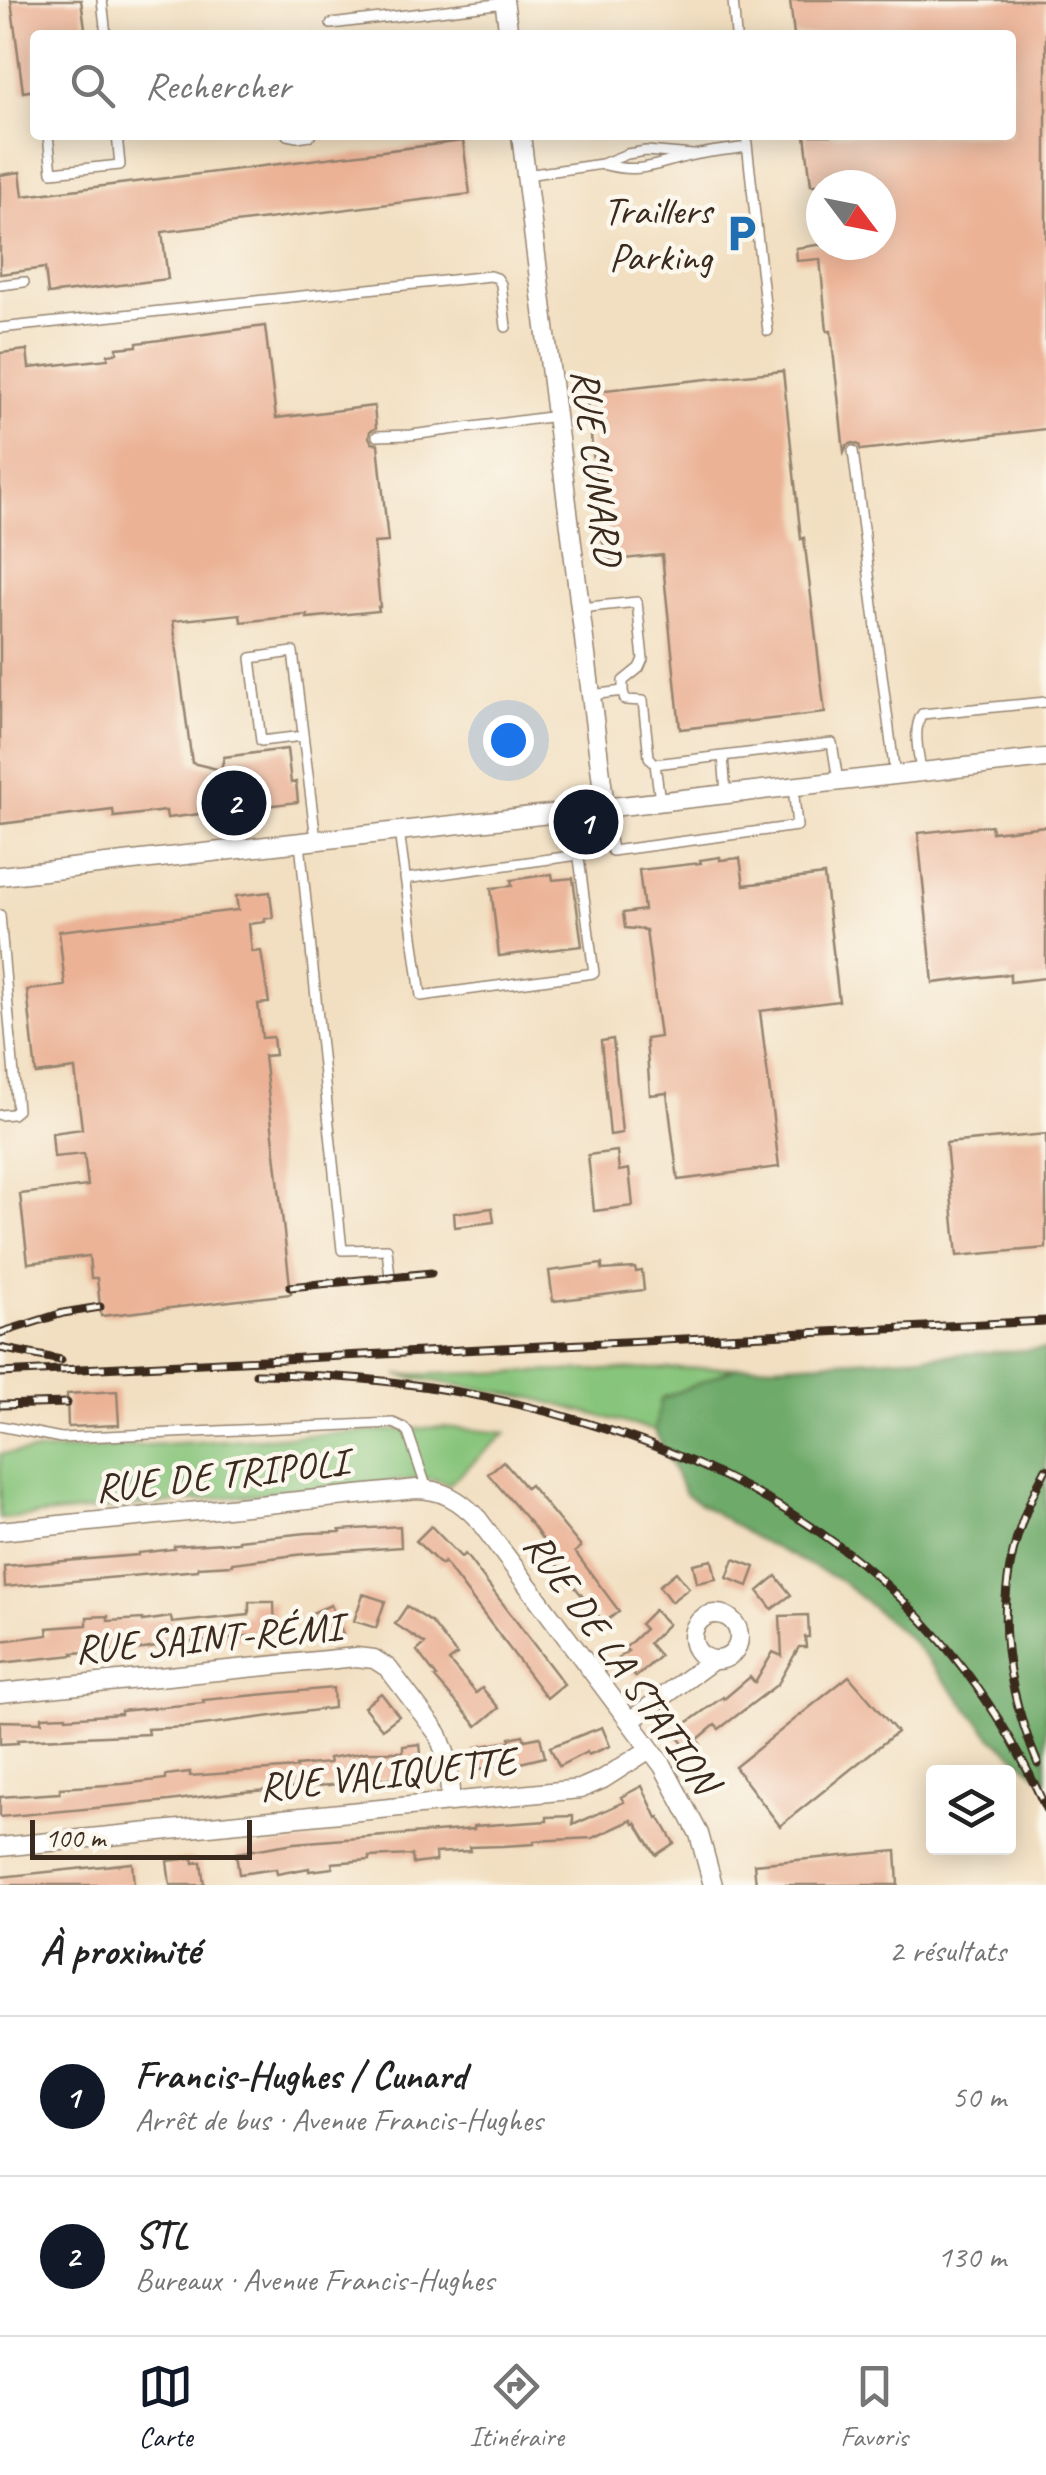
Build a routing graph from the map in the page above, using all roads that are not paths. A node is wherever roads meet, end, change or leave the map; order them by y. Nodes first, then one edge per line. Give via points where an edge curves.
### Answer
1 (102, 0) edge
2 (733, 0) edge
3 (504, 2) edge
4 (331, 24) dead end
5 (105, 30) edge
6 (508, 30) edge
7 (736, 30) edge
8 (49, 140) edge
9 (118, 140) edge
10 (522, 140) edge
11 (747, 140) edge
12 (748, 147) junction
13 (693, 155) junction
14 (602, 164) junction
15 (526, 175) junction
16 (24, 282) dead end
17 (0, 285) edge
18 (506, 327) dead end
19 (0, 328) edge
20 (768, 331) dead end
21 (557, 416) junction
22 (377, 436) dead end
23 (852, 452) dead end
24 (580, 608) junction
25 (623, 690) junction
26 (591, 694) junction
27 (1046, 702) edge
28 (303, 736) junction
29 (723, 756) junction
30 (1046, 758) edge
31 (656, 764) junction
32 (921, 772) junction
33 (895, 775) junction
34 (838, 781) junction
35 (793, 786) junction
36 (726, 794) junction
37 (660, 801) junction
38 (605, 807) junction
39 (573, 811) junction
40 (399, 831) junction
41 (308, 842) junction
42 (579, 856) junction
43 (0, 876) edge
44 (405, 879) junction
45 (0, 915) edge
46 (0, 1115) edge
47 (390, 1276) dead end
48 (0, 1426) edge
49 (427, 1489) junction
50 (448, 1495) joint
51 (0, 1531) edge
52 (713, 1660) dead end
53 (0, 1693) edge
54 (630, 1721) junction
55 (650, 1749) junction
56 (451, 1802) junction
57 (0, 1848) edge
58 (713, 1885) edge

1 - 5 lane
2 - 7 lane
3 - 4 lane
3 - 6 street
8 - 9 lane via 52,172 120,164
10 - 15 street, RUE CUNARD
11 - 12 lane
12 - 13 lane
12 - 20 lane
13 - 14 lane via 622,154
13 - 14 lane via 646,168
14 - 15 lane
15 - 21 street, RUE CUNARD
16 - 17 lane
18 - 19 lane via 501,284 487,276
21 - 22 lane
21 - 24 street, RUE CUNARD
23 - 33 lane
24 - 25 lane via 638,602 644,660 623,681
24 - 26 street, RUE CUNARD
25 - 26 lane
25 - 31 lane via 625,700 642,701
26 - 38 street, RUE CUNARD
27 - 32 lane via 922,714
28 - 28 lane via 293,652 251,658 261,741
28 - 41 lane
29 - 31 lane
29 - 34 lane via 832,743
29 - 36 lane
30 - 32 street
31 - 37 lane
32 - 33 street
33 - 34 street
34 - 35 street
35 - 36 street
35 - 38 lane via 797,826 612,850
36 - 37 street
37 - 38 street
38 - 39 street
39 - 40 street
39 - 42 lane
40 - 41 street
40 - 44 lane
41 - 43 street
41 - 47 lane via 342,1250 387,1249
42 - 44 lane
42 - 44 lane via 594,972 421,996
45 - 46 lane via 16,1110
48 - 49 lane via 61,1438 393,1423 408,1432
49 - 50 street, RUE DE TRIPOLI
49 - 51 street, RUE DE TRIPOLI
50 - 54 street, RUE DE LA STATION via 478,1519
52 - 54 street
53 - 56 street, RUE SAINT-RÉMI via 374,1659 438,1734
54 - 55 street, RUE DE LA STATION
55 - 56 street, RUE VALIQUETTE via 580,1789
55 - 58 street, RUE DE LA STATION via 699,1834
56 - 57 street, RUE VALIQUETTE

